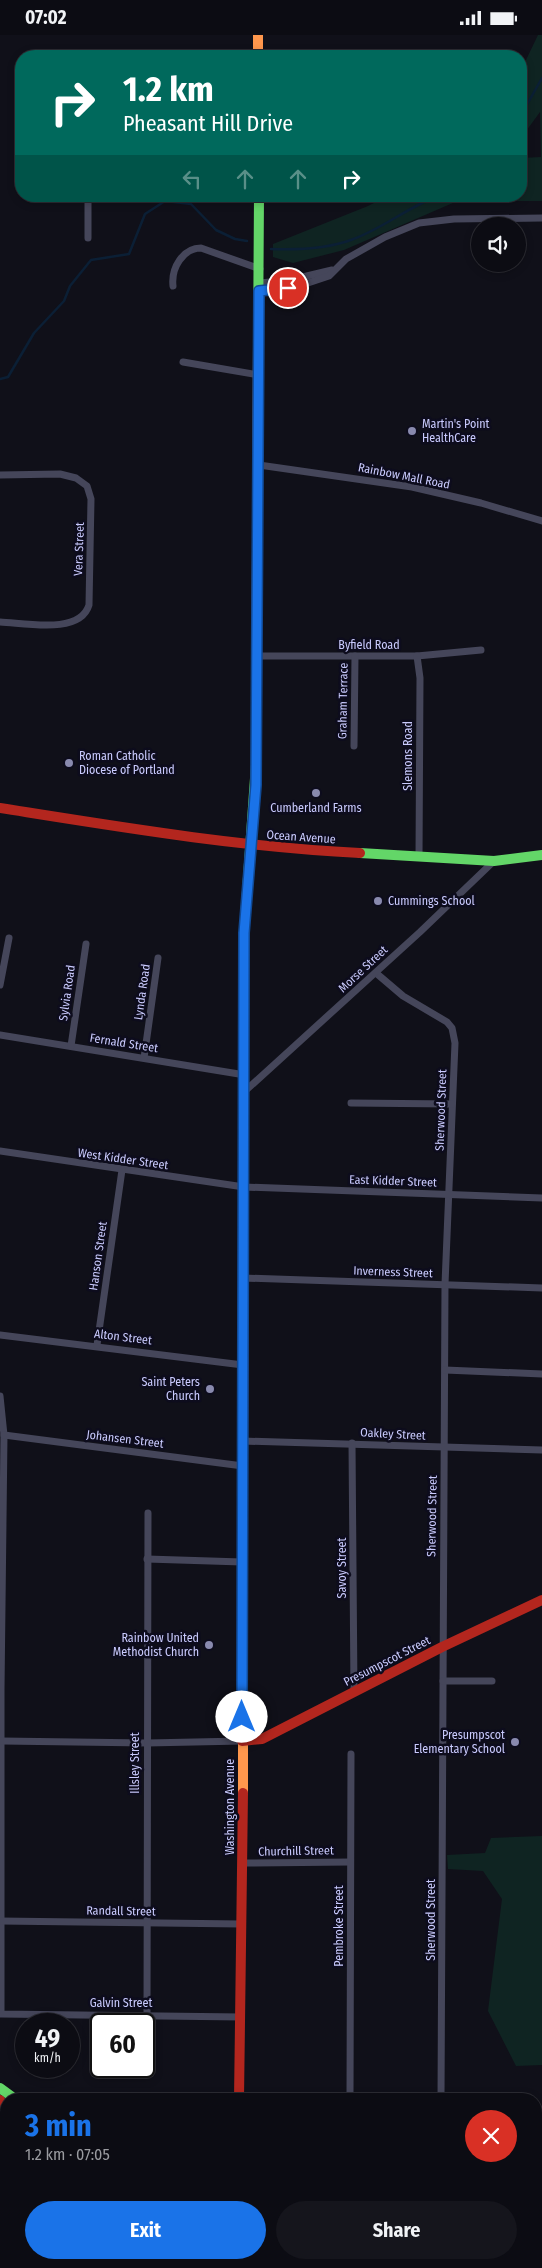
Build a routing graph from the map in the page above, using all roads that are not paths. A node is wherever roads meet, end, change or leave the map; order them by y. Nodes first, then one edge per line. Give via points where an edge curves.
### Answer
1 (258, 35) edge
2 (258, 50) edge
3 (88, 202) edge
4 (259, 202) edge
5 (542, 218) edge
6 (88, 237) dead end
7 (260, 269) junction
8 (173, 286) dead end
9 (260, 287) junction
10 (183, 362) dead end
11 (259, 375) junction
12 (259, 465) junction
13 (0, 475) edge
14 (542, 521) edge
15 (0, 622) edge
16 (481, 650) dead end
17 (258, 656) junction
18 (355, 656) junction
19 (417, 656) junction
20 (354, 747) dead end
21 (0, 808) edge
22 (252, 846) junction
23 (542, 855) edge
24 (419, 857) junction
25 (494, 861) junction
26 (9, 938) dead end
27 (86, 944) dead end
28 (158, 959) dead end
29 (376, 973) junction
30 (0, 985) edge
31 (0, 1035) edge
32 (71, 1046) junction
33 (144, 1058) junction
34 (244, 1075) junction
35 (244, 1092) junction
36 (351, 1103) dead end
37 (452, 1104) junction
38 (0, 1151) edge
39 (122, 1170) junction
40 (244, 1187) junction
41 (449, 1195) junction
42 (542, 1198) edge
43 (243, 1278) junction
44 (445, 1285) junction
45 (542, 1288) edge
46 (0, 1335) edge
47 (97, 1345) junction
48 (243, 1365) junction
49 (445, 1370) junction
50 (542, 1374) edge
51 (0, 1396) edge
52 (4, 1435) junction
53 (243, 1441) junction
54 (352, 1443) junction
55 (444, 1448) junction
56 (542, 1451) edge
57 (243, 1465) junction
58 (148, 1513) dead end
59 (147, 1559) junction
60 (242, 1562) junction
61 (542, 1600) edge
62 (442, 1647) junction
63 (443, 1681) junction
64 (492, 1681) dead end
65 (354, 1692) junction
66 (2, 1741) junction
67 (242, 1741) junction
68 (147, 1743) junction
69 (351, 1754) dead end
70 (350, 1861) junction
71 (243, 1863) junction
72 (1, 1921) edge
73 (147, 1923) junction
74 (241, 1924) junction
75 (147, 2013) edge
76 (90, 2014) edge
77 (155, 2014) edge
78 (241, 2017) junction
79 (239, 2093) edge
80 (350, 2093) edge
81 (441, 2093) edge

1 - 2 main road
3 - 6 street
4 - 7 main road, Washington Avenue
5 - 9 street via 454,219 419,223 346,259 328,276 308,283
7 - 8 street via 201,247 192,248 177,265
7 - 9 main road, Washington Avenue
9 - 11 main road, Washington Avenue
10 - 11 street
11 - 12 main road, Washington Avenue
12 - 14 street, Rainbow Mall Road via 412,487
12 - 17 main road, Washington Avenue
13 - 15 street, Vera Street via 60,474 76,478 90,493 91,514 89,605 86,613 80,619 63,624
16 - 19 street, Byfield Road
17 - 18 street, Byfield Road
17 - 22 main road, Washington Avenue
18 - 19 street, Byfield Road
18 - 20 street, Graham Terrace
19 - 24 street, Slemons Road via 420,678
21 - 22 main road, Ocean Avenue
22 - 24 main road, Ocean Avenue
22 - 34 main road, Washington Avenue via 244,933
23 - 25 main road, Ocean Avenue
24 - 25 main road, Ocean Avenue
25 - 29 street, Morse Street
26 - 30 street
27 - 32 street, Sylvia Road
28 - 33 street, Lynda Road
29 - 35 street, Morse Street
29 - 37 street, Sherwood Street via 403,996 452,1027 455,1043
31 - 32 street, Fernald Street
32 - 33 street, Fernald Street
33 - 34 street, Fernald Street
34 - 35 main road, Washington Avenue
35 - 40 main road, Washington Avenue
36 - 37 street
37 - 41 street, Sherwood Street
38 - 39 street, West Kidder Street
39 - 40 street, West Kidder Street
39 - 47 street, Hanson Street
40 - 41 street, East Kidder Street
40 - 43 main road, Washington Avenue
41 - 42 street, East Kidder Street
41 - 44 street, Sherwood Street
43 - 44 street, Inverness Street
43 - 48 main road, Washington Avenue
44 - 45 street, Inverness Street
44 - 49 street, Sherwood Street
46 - 47 street, Alton Street
47 - 48 street, Alton Street
48 - 53 main road, Washington Avenue
49 - 50 street
49 - 55 street, Sherwood Street
51 - 52 street
52 - 57 street, Johansen Street
52 - 66 street
53 - 54 street, Oakley Street
53 - 57 main road, Washington Avenue
54 - 55 street, Oakley Street
54 - 65 street, Savoy Street
55 - 56 street, Oakley Street
55 - 62 street, Sherwood Street
57 - 60 main road, Washington Avenue
58 - 59 street, Illsley Street
59 - 60 street
59 - 68 street, Illsley Street
60 - 67 main road, Washington Avenue
61 - 62 main road, Presumpscot Street
62 - 63 street, Sherwood Street
62 - 65 main road, Presumpscot Street
63 - 64 street
63 - 81 street, Sherwood Street
65 - 67 main road, Presumpscot Street via 262,1739
66 - 68 street
66 - 72 street
67 - 68 street
67 - 71 main road, Washington Avenue
68 - 73 street, Illsley Street
69 - 70 street, Pembroke Street
70 - 71 street, Churchill Street
70 - 80 street, Pembroke Street
71 - 74 main road, Washington Avenue
72 - 73 street, Randall Street
72 - 76 street, Galvin Street via 1,2014
73 - 74 street, Randall Street
73 - 75 street, Illsley Street
74 - 78 main road, Washington Avenue
77 - 78 street, Galvin Street
78 - 79 main road, Washington Avenue

